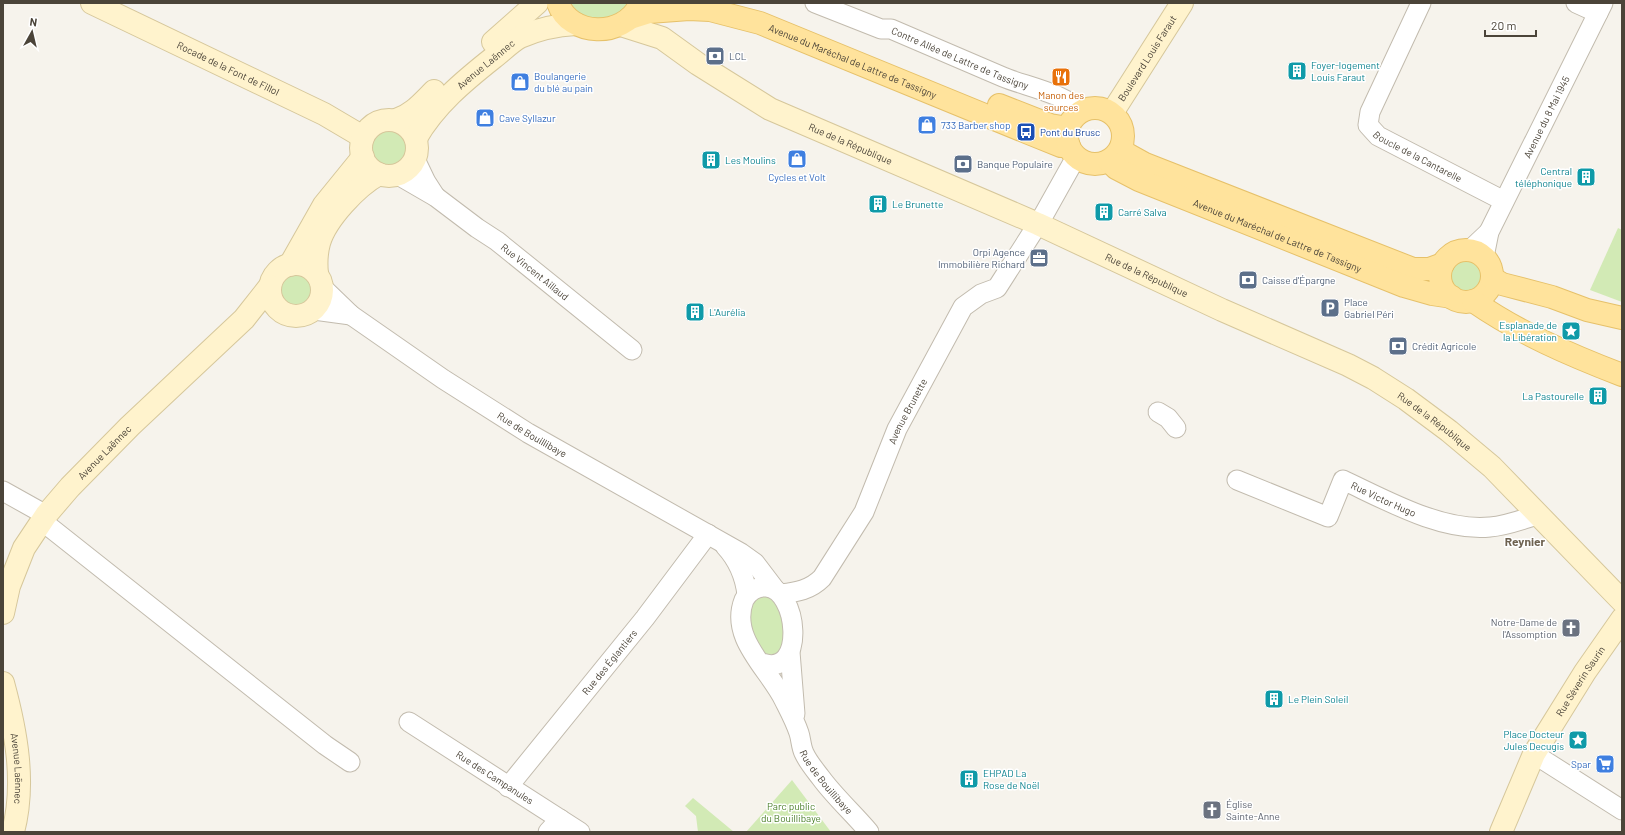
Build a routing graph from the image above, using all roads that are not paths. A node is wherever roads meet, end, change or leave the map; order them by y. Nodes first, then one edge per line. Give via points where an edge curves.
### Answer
1 (92, 3) edge
2 (537, 3) edge
3 (558, 3) edge
4 (731, 3) edge
5 (815, 3) edge
6 (1182, 3) edge
7 (1421, 3) edge
8 (1576, 3) edge
9 (1600, 8) edge
10 (630, 15) edge
11 (576, 24) junction
12 (1112, 113) junction
13 (396, 120) junction
14 (1073, 136) junction
15 (363, 147) junction
16 (415, 148) junction
17 (1115, 155) junction
18 (388, 174) junction
19 (436, 197) junction
20 (1504, 201) junction
21 (1038, 224) junction
22 (1477, 254) junction
23 (1443, 264) junction
24 (290, 265) junction
25 (1492, 278) junction
26 (320, 281) junction
27 (270, 286) junction
28 (1452, 297) junction
29 (1473, 301) junction
30 (314, 310) junction
31 (282, 313) junction
32 (351, 315) junction
33 (1622, 318) edge
34 (244, 319) junction
35 (632, 350) dead end
36 (1622, 375) edge
37 (1158, 412) dead end
38 (1176, 428) dead end
39 (1237, 480) dead end
40 (3, 491) edge
41 (1537, 515) junction
42 (44, 518) junction
43 (715, 538) junction
44 (777, 591) junction
45 (747, 595) junction
46 (1622, 601) edge
47 (3, 613) edge
48 (1622, 619) edge
49 (790, 652) junction
50 (762, 664) junction
51 (3, 683) edge
52 (3, 720) edge
53 (409, 722) dead end
54 (796, 725) junction
55 (1534, 754) junction
56 (350, 762) dead end
57 (508, 787) junction
58 (1622, 810) edge
59 (3, 825) edge
60 (554, 825) edge
61 (13, 832) edge
62 (580, 832) edge
63 (870, 832) edge
64 (1501, 832) edge

1 - 15 main road, Rocade de la Font de Fillol via 324,114
2 - 13 main road, Avenue Laënnec via 434,91 417,109
3 - 11 main road via 566,16
4 - 14 main road, Avenue du Maréchal de Lattre de Tassigny via 792,23
5 - 14 street, Contre Allée de Lattre de Tassigny via 881,29 891,29 1076,106
6 - 12 main road, Boulevard Louis Faraut
7 - 20 street, Boucle de la Cantarelle via 1370,112 1368,126 1378,136
8 - 9 street
9 - 20 street, Avenue du 8 Mai 1945
10 - 11 main road, Avenue du Maréchal de Lattre de Tassigny via 606,30 590,29
10 - 14 main road, Avenue du Maréchal de Lattre de Tassigny via 689,9 710,10 760,23 1061,146
10 - 21 main road, Rue de la République via 698,64 770,108
11 - 16 main road, Avenue Laënnec via 558,24 519,38 470,76 427,118
12 - 14 main road via 1093,108
12 - 17 main road via 1122,125 1124,132
13 - 15 main road via 373,125
13 - 16 main road via 404,124
14 - 17 main road via 1088,163 1095,164
14 - 21 street, Avenue Brunette
15 - 18 main road via 366,164
15 - 24 main road via 324,205
16 - 18 main road via 411,166
16 - 19 street, Rue Vincent Aillaud via 426,182
17 - 23 main road, Avenue du Maréchal de Lattre de Tassigny via 1127,154 1144,164 1413,269 1429,269
17 - 28 main road, Avenue du Maréchal de Lattre de Tassigny via 1116,168 1139,180 1404,286
18 - 19 street, Rue Vincent Aillaud
18 - 26 main road via 366,182 337,212 325,230 316,258
19 - 35 street, Rue Vincent Aillaud via 497,241
20 - 22 street, Avenue du 8 Mai 1945
21 - 41 main road, Rue de la République via 1373,378 1449,431 1492,467
21 - 44 street, Avenue Brunette via 997,288 981,294 963,307 897,429 864,512 822,578 814,586 801,591
22 - 23 main road via 1453,253
22 - 25 main road via 1489,264
23 - 28 main road via 1440,279 1442,286
24 - 26 main road via 305,266
24 - 27 main road via 277,272
25 - 29 main road via 1486,292
25 - 33 main road via 1502,284
26 - 30 main road via 319,304
26 - 32 street, Rue de Bouillibaye
27 - 31 main road via 273,304
27 - 34 main road, Avenue Laënnec
28 - 29 main road via 1459,301
29 - 36 main road via 1542,342
30 - 31 main road via 298,317
30 - 32 street, Rue de Bouillibaye
31 - 34 main road, Avenue Laënnec via 265,313
32 - 43 street, Rue de Bouillibaye via 443,379 528,433
34 - 42 main road, Avenue Laënnec via 120,436 70,487
37 - 38 street via 1168,418
39 - 41 street, Rue Victor Hugo via 1328,517 1343,480 1444,524 1470,528 1490,527
40 - 42 street
41 - 46 main road, Rue de la République
42 - 47 main road, Avenue Laënnec via 24,548 9,586
42 - 56 street via 325,745
43 - 44 street, Rue de Bouillibaye via 756,563
43 - 45 street, Rue de Bouillibaye via 733,555 746,586
43 - 57 street, Rue des Églantiers via 645,618
44 - 45 street via 766,586 755,588
44 - 49 street via 790,612 793,626 794,637
45 - 50 street via 742,613 744,635
48 - 55 main road, Rue Séverin Saurin via 1585,672
49 - 50 street via 775,665
49 - 54 street, Rue de Bouillibaye
50 - 54 street, Rue de Bouillibaye
51 - 61 main road, Avenue Laënnec via 19,767 20,788
52 - 59 main road, Avenue Laënnec via 10,773
53 - 57 street, Rue des Campanules
54 - 63 street, Rue de Bouillibaye via 804,752 822,780
55 - 58 street
55 - 64 main road, Rue Séverin Saurin
57 - 60 street, Rue des Campanules
60 - 62 street, Rue des Campanules

